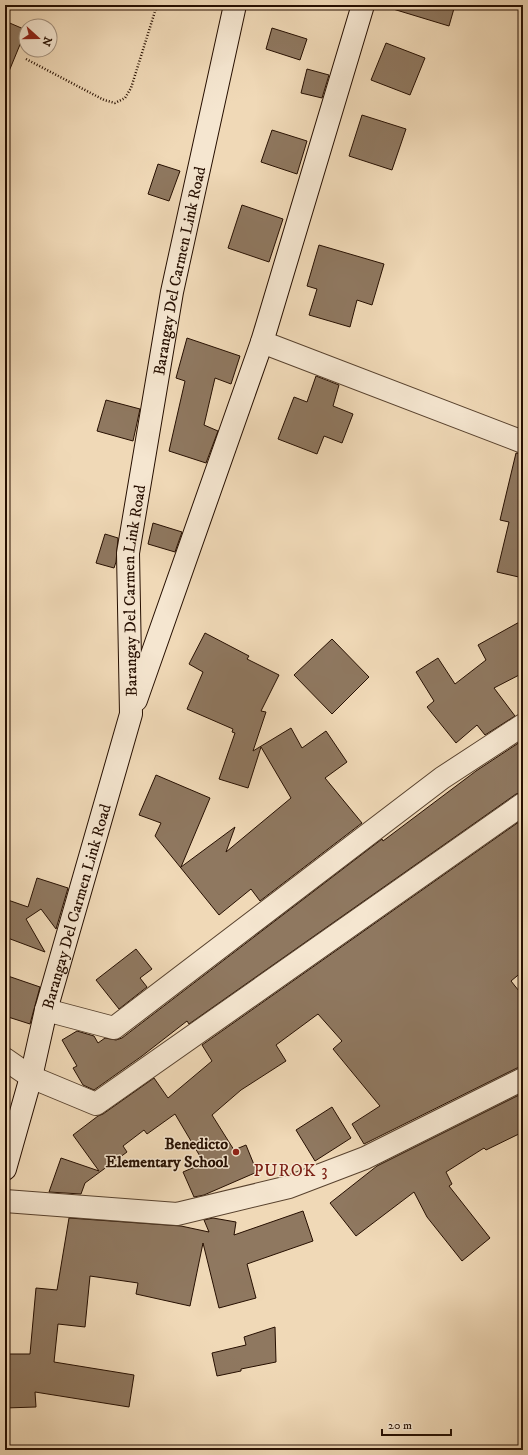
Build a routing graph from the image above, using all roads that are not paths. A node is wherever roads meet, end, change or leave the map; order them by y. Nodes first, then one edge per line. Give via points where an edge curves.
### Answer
1 (235, 5) edge
2 (363, 5) edge
3 (262, 342) junction
4 (523, 442) edge
5 (131, 714) junction
6 (523, 725) edge
7 (523, 804) edge
8 (46, 1010) junction
9 (5, 1059) edge
10 (31, 1077) junction
11 (523, 1079) edge
12 (5, 1169) edge
13 (5, 1201) edge

1 - 5 street, Barangay Del Carmen Link Road via 172,292 128,553
2 - 3 street
3 - 4 street
3 - 5 street
5 - 8 street, Barangay Del Carmen Link Road
6 - 8 street via 442,778 114,1028
7 - 10 street via 96,1104
8 - 10 street, Barangay Del Carmen Link Road
9 - 10 street
10 - 12 street, Barangay Del Carmen Link Road
11 - 13 street via 365,1158 289,1187 177,1214

